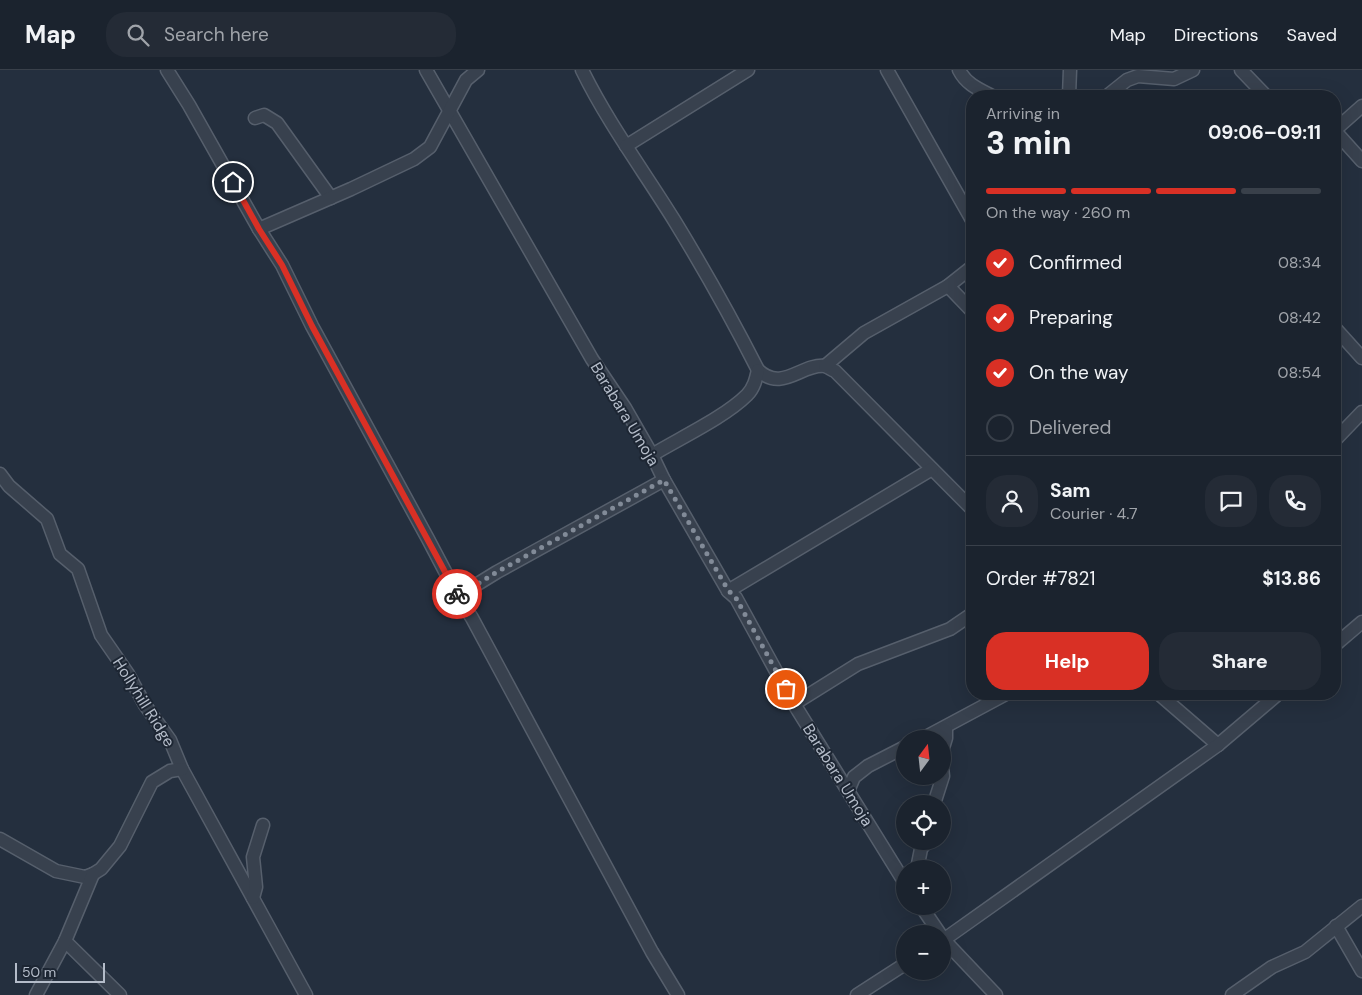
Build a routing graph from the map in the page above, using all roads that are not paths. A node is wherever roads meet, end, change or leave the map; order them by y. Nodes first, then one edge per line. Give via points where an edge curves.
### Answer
1 (167, 70) edge
2 (426, 70) edge
3 (478, 70) edge
4 (582, 70) edge
5 (748, 70) edge
6 (887, 70) edge
7 (959, 70) edge
8 (1070, 70) edge
9 (1136, 70) edge
10 (1193, 70) edge
11 (1241, 70) edge
12 (1148, 77) junction
13 (978, 90) edge
14 (1069, 90) edge
15 (1114, 90) edge
16 (1260, 90) edge
17 (1362, 106) edge
18 (450, 110) junction
19 (255, 118) dead end
20 (1341, 125) edge
21 (1341, 137) edge
22 (626, 146) junction
23 (1362, 160) edge
24 (331, 198) junction
25 (966, 209) edge
26 (259, 229) junction
27 (966, 272) edge
28 (948, 286) junction
29 (966, 305) edge
30 (1341, 335) edge
31 (1362, 358) edge
32 (825, 366) junction
33 (759, 377) junction
34 (1362, 412) edge
35 (1341, 434) edge
36 (652, 455) junction
37 (932, 469) junction
38 (0, 474) edge
39 (664, 480) junction
40 (966, 503) edge
41 (728, 590) junction
42 (458, 596) junction
43 (966, 618) edge
44 (1362, 622) edge
45 (1341, 640) edge
46 (995, 700) edge
47 (1167, 700) edge
48 (1271, 700) edge
49 (794, 704) junction
50 (946, 727) joint
51 (940, 730) edge
52 (1218, 745) junction
53 (896, 752) edge
54 (182, 769) junction
55 (848, 791) junction
56 (263, 825) dead end
57 (0, 839) edge
58 (896, 868) edge
59 (93, 874) junction
60 (253, 898) junction
61 (1362, 906) edge
62 (1336, 926) junction
63 (951, 932) edge
64 (66, 941) junction
65 (951, 948) edge
66 (896, 970) edge
67 (1362, 971) edge
68 (36, 995) edge
69 (120, 995) edge
70 (306, 995) edge
71 (678, 995) edge
72 (857, 995) edge
73 (996, 995) edge
74 (1232, 995) edge

1 - 26 street
2 - 18 street, Barabara Umoja
3 - 18 street via 466,80
4 - 22 street
5 - 22 street
6 - 25 street
7 - 13 street via 963,78
8 - 14 street
9 - 12 street
10 - 12 street via 1174,79
11 - 16 street
12 - 15 street via 1127,80
17 - 20 street
18 - 24 street via 430,147 352,190
18 - 36 street, Barabara Umoja via 592,359
19 - 24 street via 264,115 277,123
21 - 23 street
22 - 33 street via 729,314
24 - 26 street
26 - 42 street via 282,265
27 - 28 street
28 - 29 street
28 - 32 street via 864,333
30 - 31 street
32 - 33 street via 792,377
32 - 37 street via 835,371
33 - 36 street via 748,394 723,413
34 - 35 street
36 - 39 street, Barabara Umoja
37 - 40 street
37 - 41 street
38 - 54 street, Hollyhill Ridge via 47,519 60,554 78,569 101,634 144,705 170,740
39 - 41 street, Barabara Umoja
39 - 42 street
41 - 49 street, Barabara Umoja via 736,598
42 - 71 street
43 - 49 street via 950,628 858,664
44 - 45 street
46 - 50 street
47 - 52 street
48 - 52 street
49 - 55 street, Barabara Umoja
50 - 51 street
52 - 63 street
53 - 55 street via 854,776
54 - 59 street via 170,771 152,782 120,846 102,869
54 - 60 street, Hollyhill Ridge
55 - 58 street, Barabara Umoja
56 - 60 street via 252,857 256,888
57 - 59 street via 56,871 84,877
59 - 64 street
60 - 70 street, Hollyhill Ridge
61 - 62 street
62 - 67 street
62 - 74 street via 1305,952 1272,967
64 - 68 street
64 - 69 street
65 - 73 street
66 - 72 street

